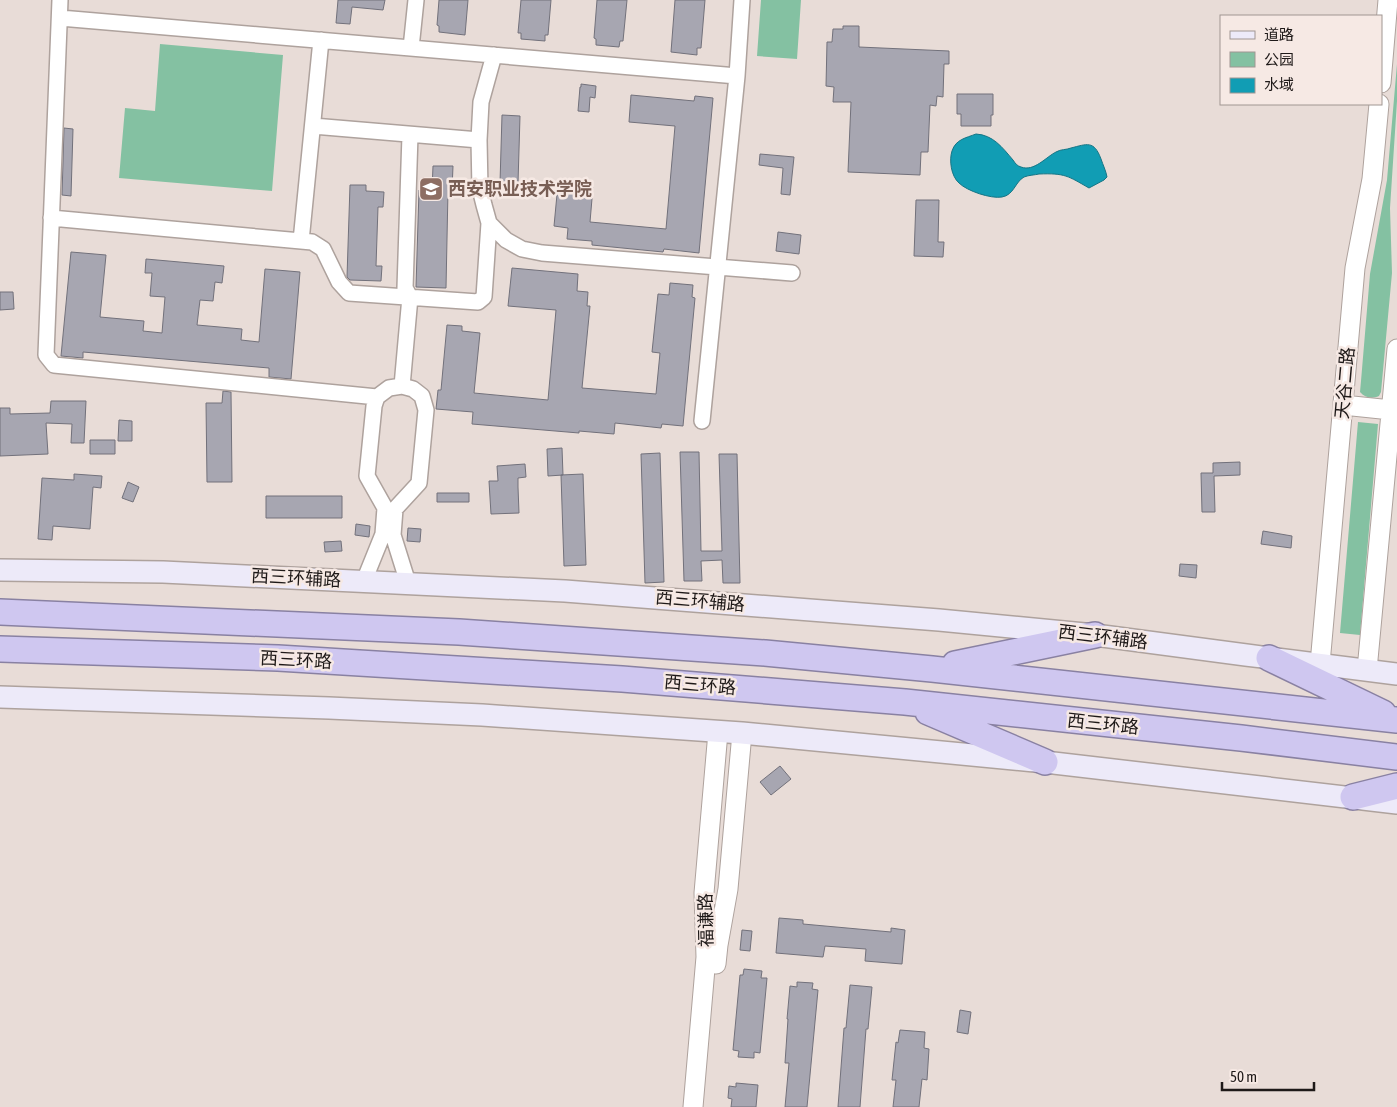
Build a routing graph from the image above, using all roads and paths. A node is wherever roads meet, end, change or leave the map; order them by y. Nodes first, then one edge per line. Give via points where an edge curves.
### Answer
1 (60, 0) edge
2 (416, 0) edge
3 (742, 0) edge
4 (1388, 0) edge
5 (60, 18) junction
6 (320, 40) junction
7 (412, 48) junction
8 (494, 55) junction
9 (1382, 71) edge
10 (737, 76) junction
11 (1379, 105) edge
12 (313, 126) junction
13 (410, 135) junction
14 (478, 140) junction
15 (51, 218) junction
16 (489, 223) junction
17 (301, 241) junction
18 (718, 268) junction
19 (792, 273) dead end
20 (410, 297) junction
21 (1397, 349) edge
22 (402, 386) junction
23 (377, 397) junction
24 (1343, 405) junction
25 (1391, 410) junction
26 (702, 421) dead end
27 (0, 570) edge
28 (364, 581) junction
29 (408, 583) junction
30 (0, 612) edge
31 (1094, 635) junction
32 (0, 649) edge
33 (1269, 658) junction
34 (1320, 664) junction
35 (932, 669) junction
36 (1367, 670) junction
37 (1397, 674) edge
38 (0, 697) edge
39 (905, 702) junction
40 (1397, 720) edge
41 (718, 732) junction
42 (742, 733) junction
43 (1397, 757) edge
44 (1045, 762) junction
45 (1397, 786) edge
46 (1353, 797) junction
47 (1397, 802) edge
48 (693, 1107) edge
49 (704, 1107) edge

1 - 5 street
2 - 7 street
3 - 10 street
4 - 9 street
5 - 6 street
5 - 15 street
6 - 7 street
6 - 12 street
7 - 8 street
8 - 10 street
8 - 14 street via 482,102
10 - 18 street
11 - 24 street, 天谷二路 via 1372,180 1355,268
12 - 13 street
12 - 17 street
13 - 14 street
13 - 20 street via 405,288
14 - 16 street via 480,189
15 - 17 street
15 - 23 street via 46,355 54,365
16 - 18 street via 506,240 522,249 542,253
16 - 20 street via 484,297 478,302
17 - 20 street via 312,242 324,250 348,293
18 - 19 street
18 - 26 street
20 - 22 street
21 - 25 street
22 - 23 street via 388,388
22 - 29 street via 422,396 426,410 419,483 395,509 393,535
23 - 28 street via 367,476 385,508 384,525
24 - 25 street
24 - 34 street, 天谷二路
25 - 36 street
27 - 28 main road, 西三环辅路 via 164,572
28 - 29 main road, 西三环辅路
29 - 31 main road, 西三环辅路 via 565,591
30 - 35 highway, 西三环路 via 459,632 765,653
31 - 33 main road, 西三环辅路
31 - 35 highway
32 - 39 highway, 西三环路 via 288,659 622,679
33 - 34 main road, 西三环辅路
33 - 40 highway
34 - 36 main road, 西三环辅路
35 - 40 highway, 西三环路
36 - 37 main road, 西三环辅路
38 - 41 main road via 482,715
39 - 43 highway, 西三环路
39 - 44 highway
41 - 42 main road
41 - 48 street, 福谦路 via 704,893 706,956
42 - 44 main road
42 - 49 street, 福谦路
44 - 46 main road
45 - 46 highway
46 - 47 main road

